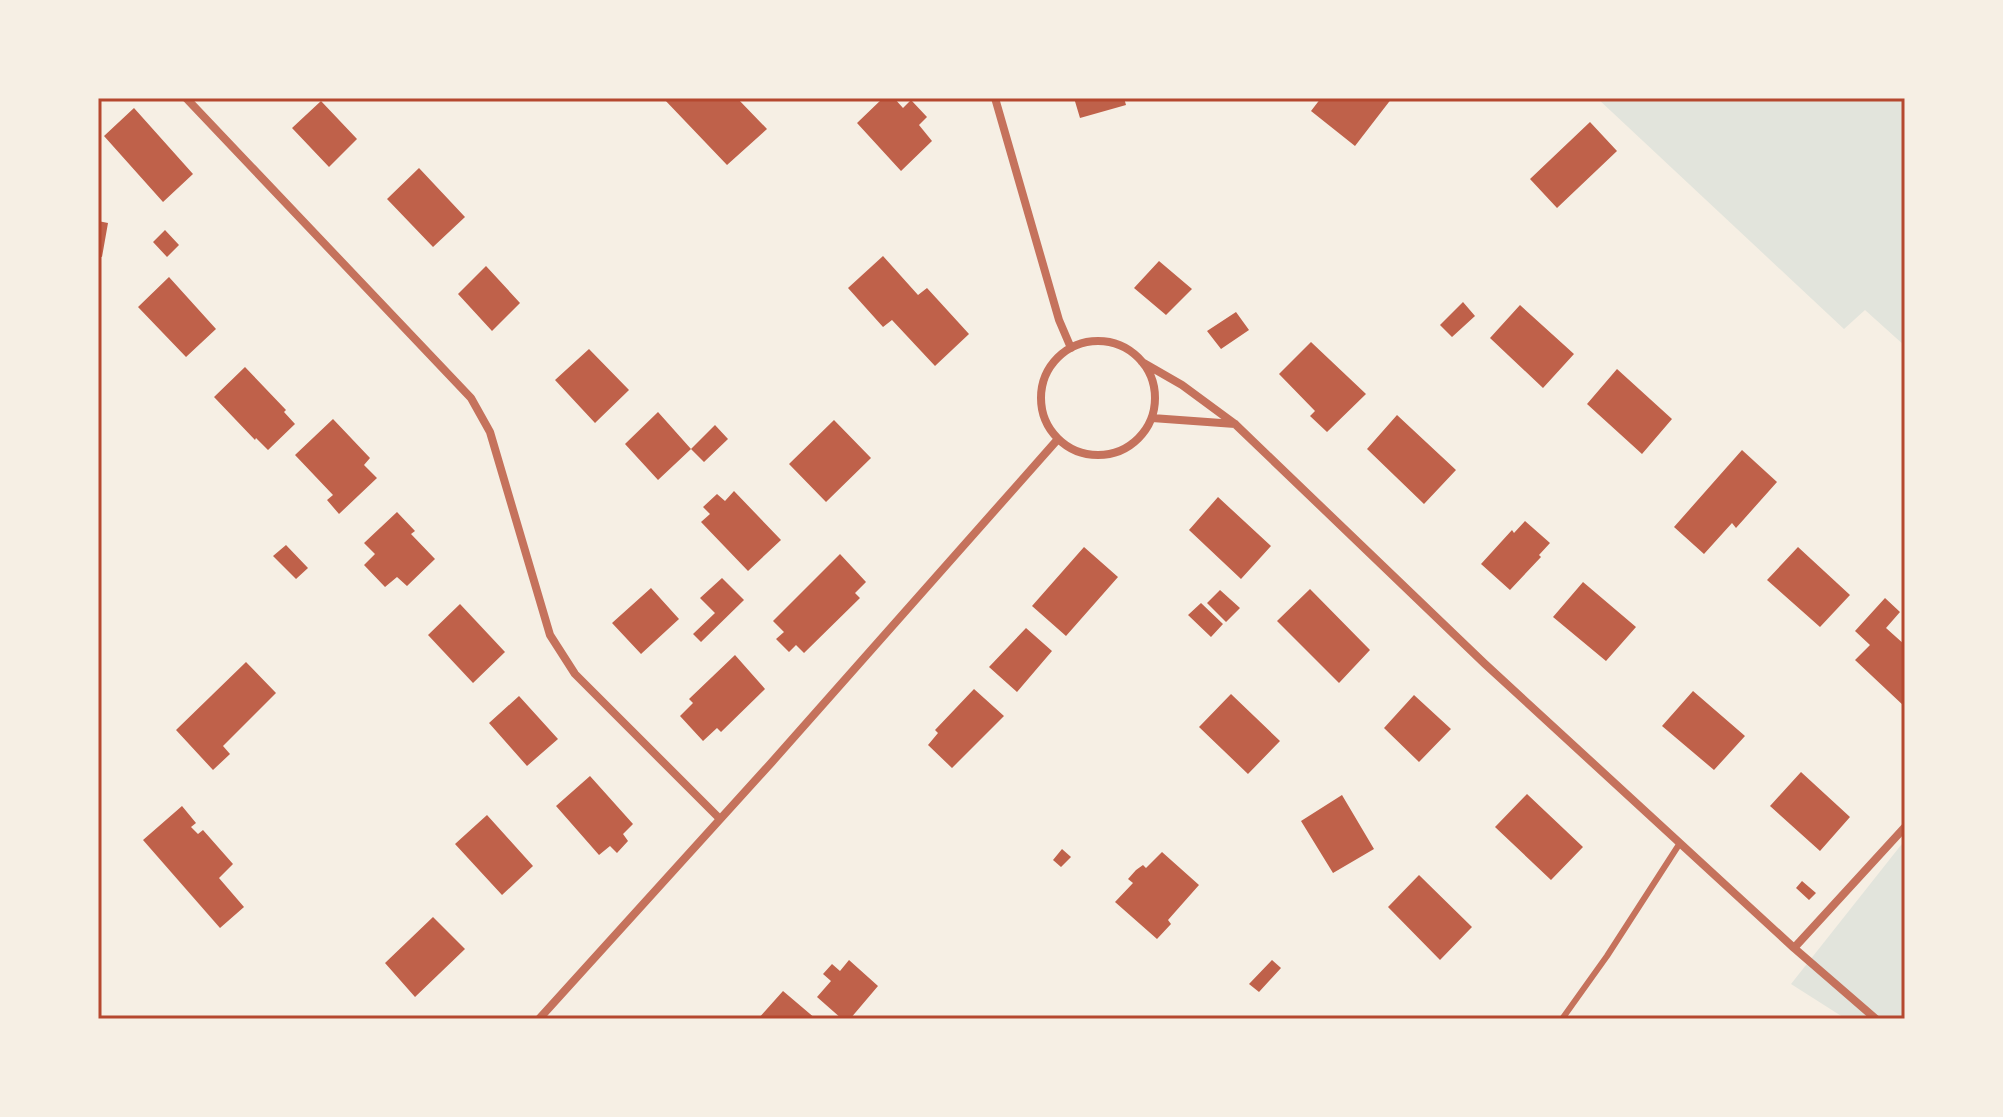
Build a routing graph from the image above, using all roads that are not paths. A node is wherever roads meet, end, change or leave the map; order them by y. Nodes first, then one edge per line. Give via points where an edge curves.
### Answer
1 (186, 98) edge
2 (995, 98) edge
3 (1071, 348) junction
4 (1142, 362) junction
5 (1152, 418) junction
6 (1235, 424) junction
7 (1058, 439) junction
8 (720, 819) junction
9 (1905, 827) edge
10 (1680, 843) junction
11 (1794, 948) junction
12 (539, 1019) edge
13 (1562, 1019) edge
14 (1876, 1019) edge

1 - 8 street via 471,398 490,432 550,635 575,674
2 - 3 street
3 - 4 street via 1101,341
3 - 7 street via 1056,359 1041,390 1047,426
4 - 5 street via 1152,379
4 - 6 street
5 - 6 street
5 - 7 street via 1143,434 1111,454 1074,450
6 - 10 street
7 - 8 street
8 - 12 street
9 - 11 street
10 - 11 street
10 - 13 lane
11 - 14 street

